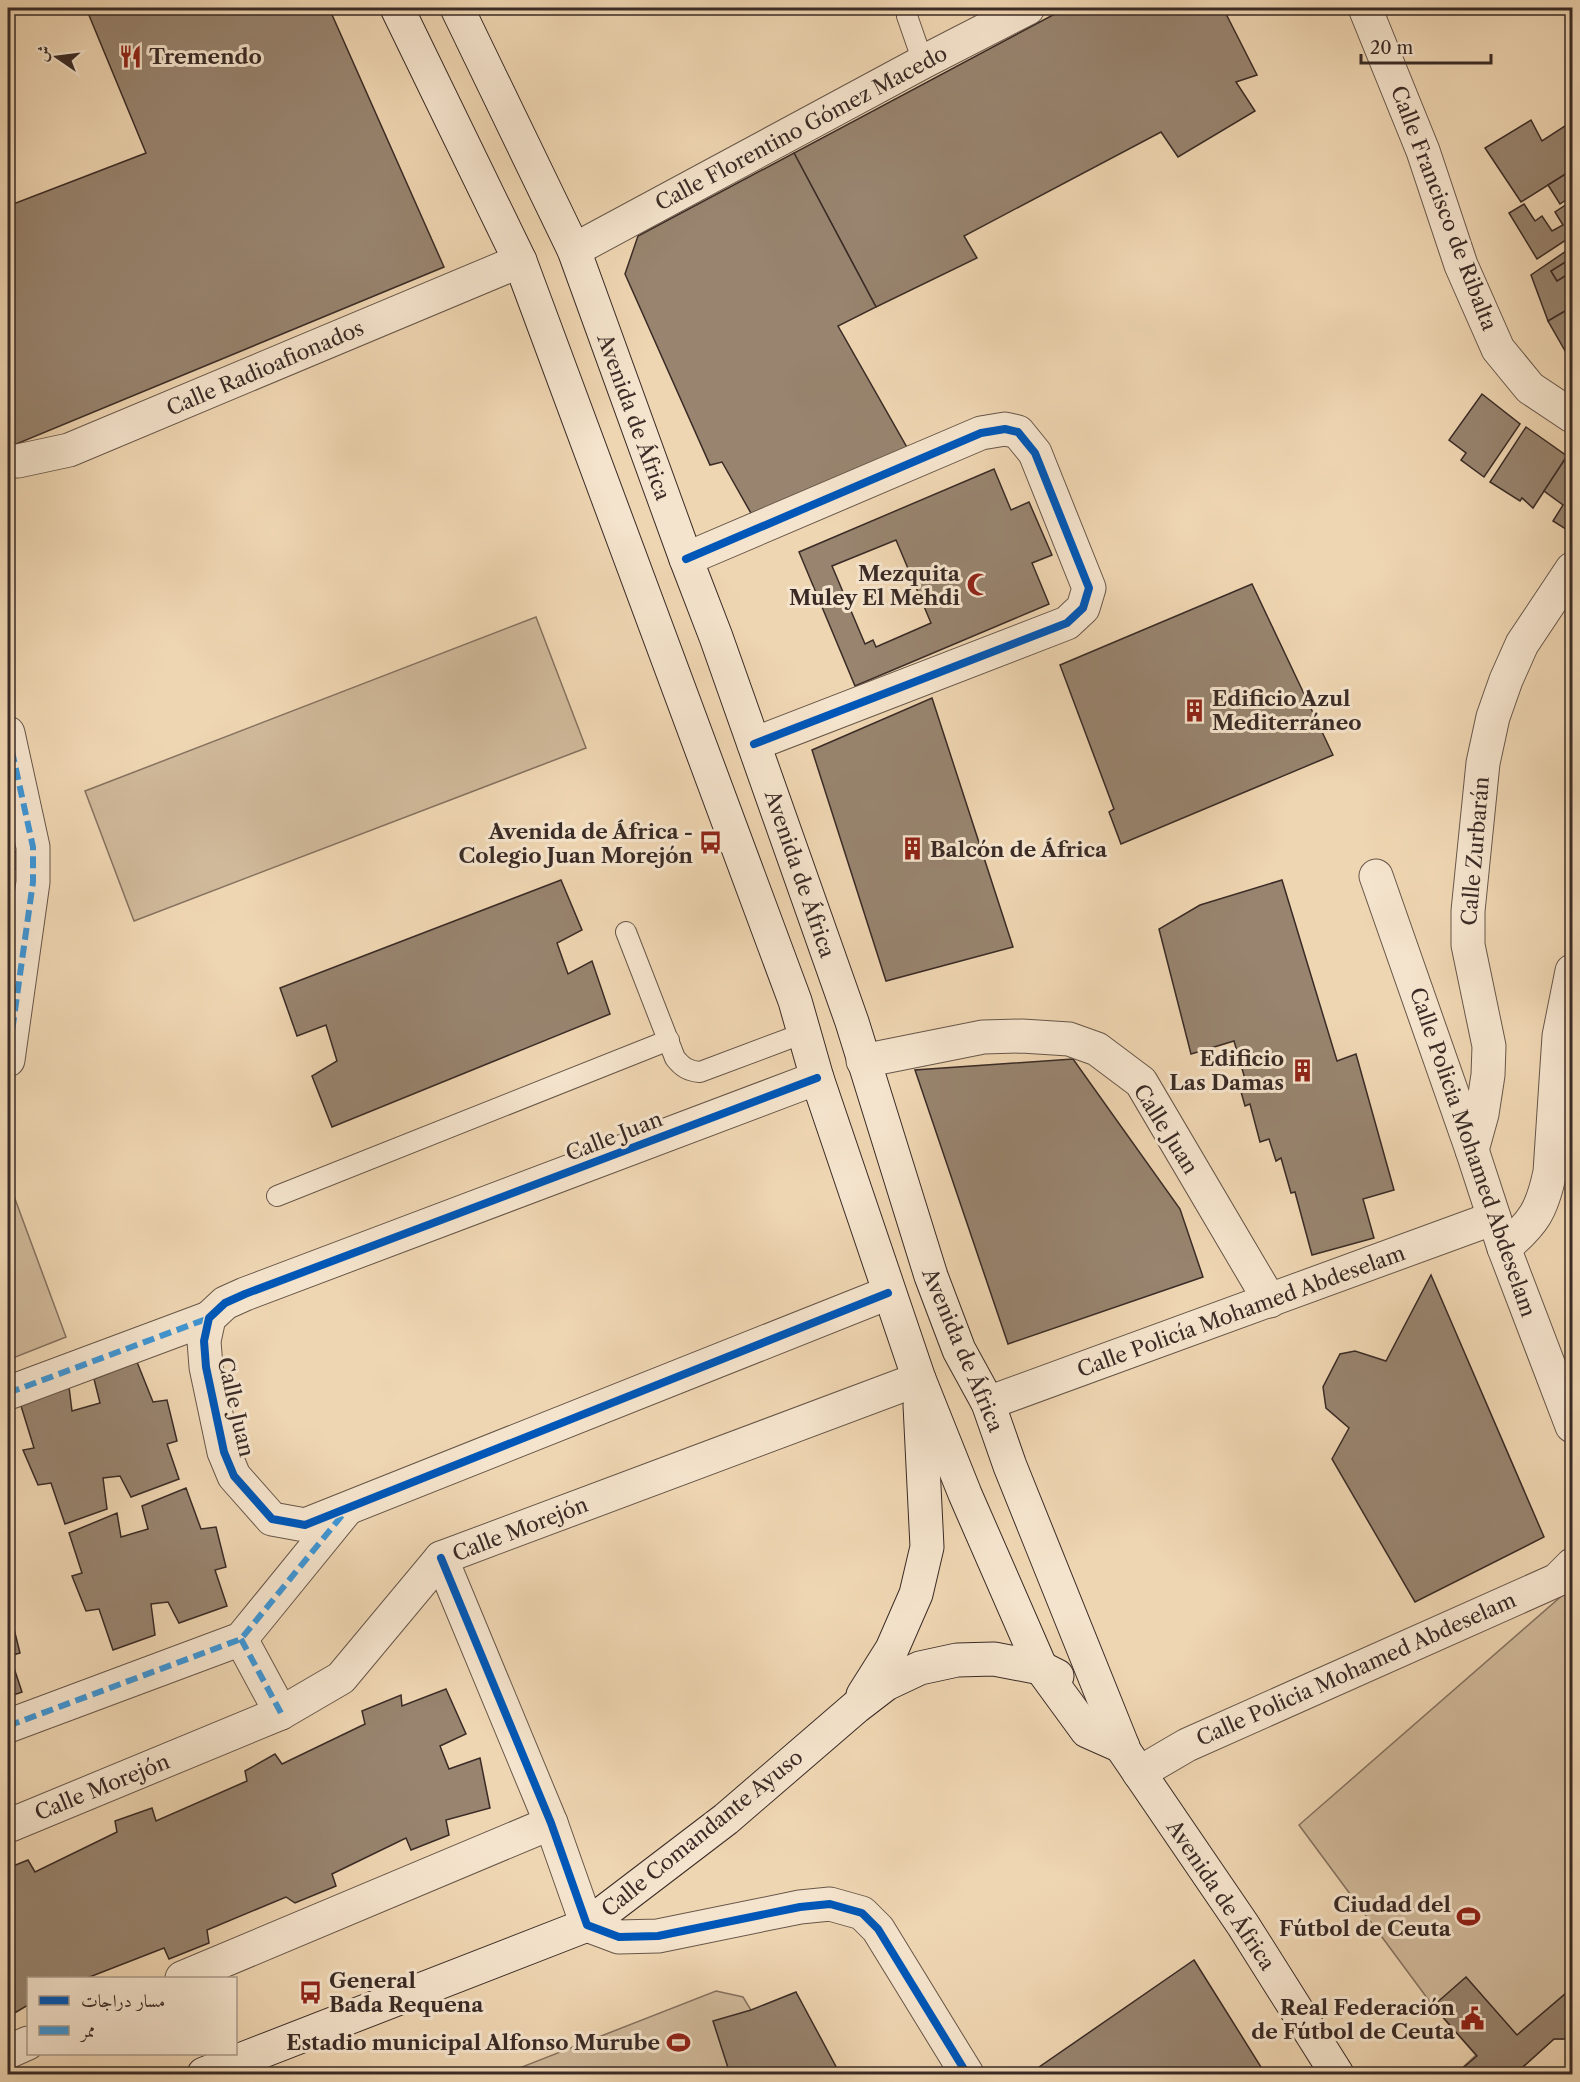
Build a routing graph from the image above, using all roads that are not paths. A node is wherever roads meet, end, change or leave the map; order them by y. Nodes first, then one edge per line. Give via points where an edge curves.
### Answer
1 (397, 8) edge
2 (457, 8) edge
3 (907, 8) edge
4 (1028, 8) edge
5 (1365, 8) edge
6 (923, 62) junction
7 (574, 250) junction
8 (520, 261) junction
9 (1572, 416) edge
10 (8, 461) edge
11 (686, 559) junction
12 (1572, 569) edge
13 (8, 733) edge
14 (754, 744) junction
15 (1376, 876) dead end
16 (626, 932) dead end
17 (1572, 971) edge
18 (804, 1033) junction
19 (669, 1040) junction
20 (8, 1060) edge
21 (863, 1061) junction
22 (817, 1078) junction
23 (1564, 1080) edge
24 (1472, 1150) junction
25 (277, 1196) dead end
26 (1499, 1233) junction
27 (888, 1293) junction
28 (1270, 1301) junction
29 (209, 1318) junction
30 (919, 1379) junction
31 (8, 1393) edge
32 (988, 1403) junction
33 (1572, 1426) edge
34 (347, 1508) junction
35 (441, 1558) junction
36 (1572, 1565) edge
37 (241, 1639) junction
38 (1041, 1668) junction
39 (856, 1707) junction
40 (281, 1713) junction
41 (8, 1726) edge
42 (1131, 1760) junction
43 (551, 1823) junction
44 (8, 1826) edge
45 (587, 1925) junction
46 (184, 1977) edge
47 (27, 2043) edge
48 (8, 2052) edge
49 (204, 2074) edge
50 (967, 2074) edge
51 (1337, 2074) edge

1 - 8 street
2 - 7 street, Avenida de África
3 - 6 lane
4 - 6 street, Calle Florentino Gómez Macedo
5 - 9 street, Calle Francisco de Ribalta via 1424,151 1461,265 1498,349 1530,388
6 - 7 street, Calle Florentino Gómez Macedo
7 - 11 street, Avenida de África
8 - 10 street, Calle Radioafionados via 69,450
8 - 18 street
11 - 14 street, Avenida de África
11 - 14 street via 981,433 1005,429 1018,432 1035,453 1089,588 1083,608 1067,623
12 - 24 street, Calle Zurbarán via 1522,644 1493,717 1483,763 1468,945 1489,1046 1482,1114
13 - 20 street via 33,847 33,882
14 - 21 street, Avenida de África
15 - 24 street, Calle Policia Mohamed Abdeselam
16 - 19 lane
17 - 23 street, Calle Policía Mohamed Abdeselam via 1559,1036
18 - 19 lane via 700,1072 682,1066
18 - 22 street
19 - 25 lane
21 - 28 street, Calle Juan via 983,1037 1069,1039 1097,1049 1141,1082
21 - 32 street, Avenida de África via 931,1276 960,1350
22 - 27 street
22 - 29 street, Calle Juan via 245,1294 225,1303
23 - 26 street, Calle Policía Mohamed Abdeselam via 1550,1172 1538,1212 1526,1231
24 - 26 street, Calle Policia Mohamed Abdeselam
26 - 28 street, Calle Policía Mohamed Abdeselam
26 - 33 street, Calle Policia Mohamed Abdeselam
27 - 30 street
27 - 34 street, Calle Juan
28 - 32 street, Calle Policía Mohamed Abdeselam
29 - 31 street
29 - 34 street, Calle Juan via 204,1341 206,1367 224,1452 234,1476 272,1519 305,1525
30 - 35 street, Calle Morejón
30 - 38 street
30 - 39 street, Calle Comandante Ayuso via 927,1547 916,1594 892,1649
32 - 42 street, Avenida de África via 1014,1477
34 - 37 street
35 - 40 street, Calle Morejón via 341,1678
35 - 43 street
36 - 42 street, Calle Policia Mohamed Abdeselam via 1557,1580 1187,1745
37 - 40 street
37 - 41 street
38 - 39 street, Calle Comandante Ayuso via 994,1659 957,1660 920,1668 886,1684
38 - 42 street, Avenida de África via 1084,1689
39 - 45 street, Calle Comandante Ayuso via 726,1819
40 - 44 street, Calle Morejón
42 - 51 street, Avenida de África via 1243,1925
43 - 45 street
43 - 46 street
45 - 49 street, Calle Comandante Ayuso
45 - 50 street via 619,1938 658,1936 800,1907 830,1904 862,1913 878,1929
47 - 48 street

